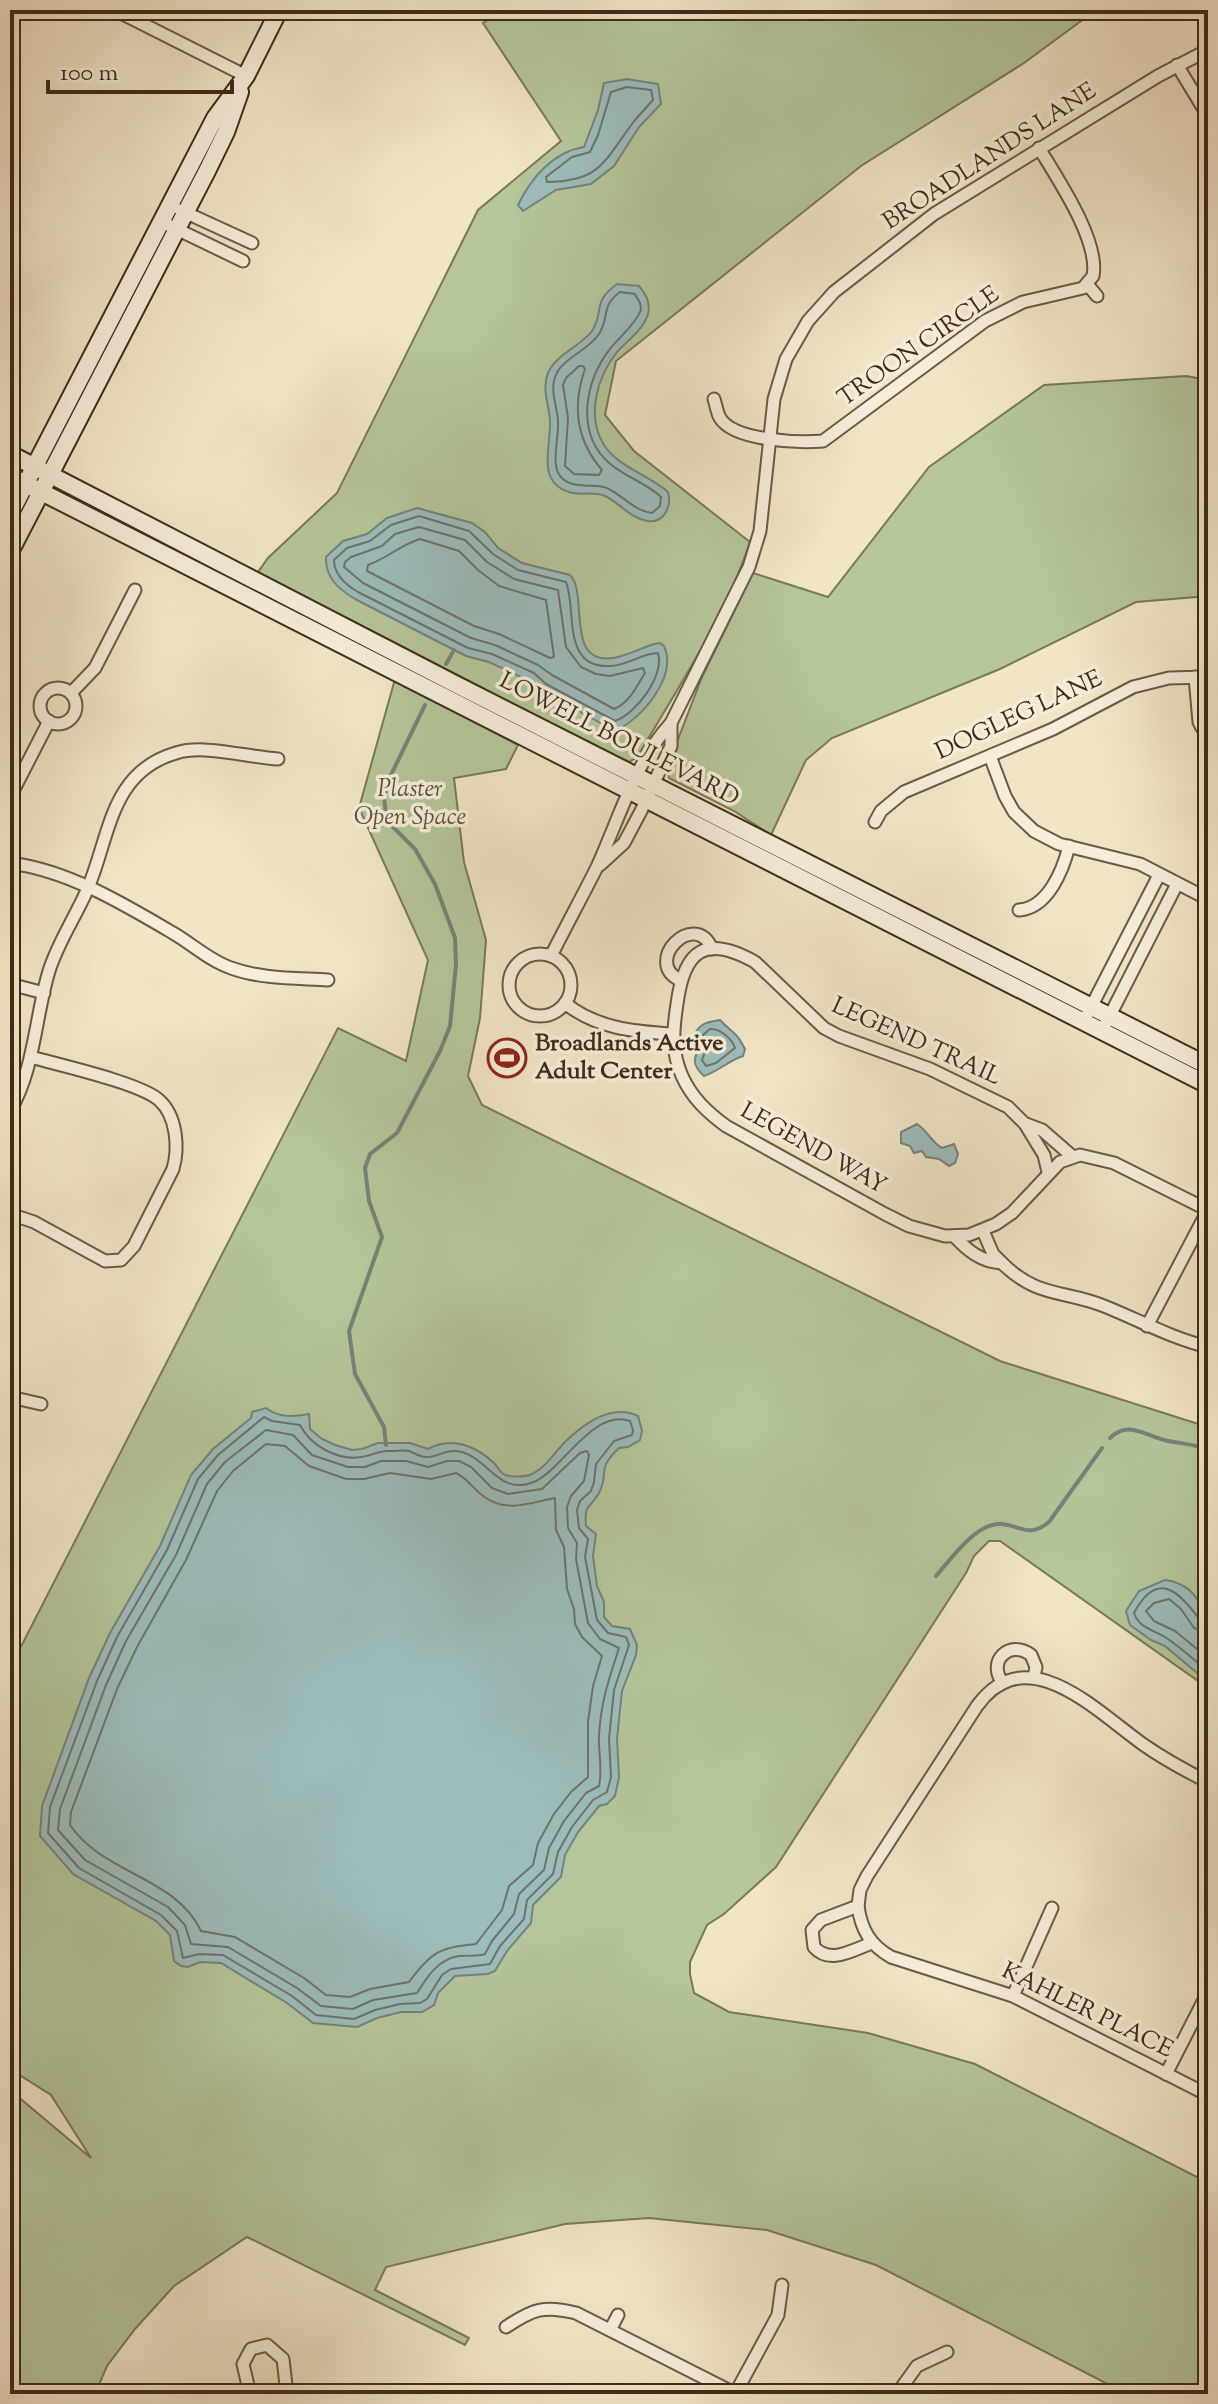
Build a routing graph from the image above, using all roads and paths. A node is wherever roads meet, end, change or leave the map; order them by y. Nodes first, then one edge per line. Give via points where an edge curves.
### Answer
1 (115, 10) edge
2 (279, 10) edge
3 (1208, 50) edge
4 (1177, 65) junction
5 (246, 76) junction
6 (1208, 116) edge
7 (1039, 148) junction
8 (177, 208) junction
9 (169, 225) junction
10 (252, 243) dead end
11 (243, 261) dead end
12 (1087, 284) junction
13 (1097, 296) dead end
14 (714, 399) dead end
15 (769, 438) junction
16 (10, 454) edge
17 (34, 467) junction
18 (50, 475) junction
19 (18, 480) edge
20 (41, 492) junction
21 (10, 514) edge
22 (10, 552) edge
23 (135, 590) dead end
24 (1202, 677) edge
25 (71, 693) junction
26 (49, 721) junction
27 (671, 723) junction
28 (1208, 732) edge
29 (990, 756) junction
30 (278, 759) dead end
31 (634, 784) junction
32 (650, 792) junction
33 (10, 797) edge
34 (875, 822) dead end
35 (1069, 846) junction
36 (10, 863) edge
37 (595, 870) junction
38 (1159, 875) junction
39 (1177, 884) junction
40 (88, 888) junction
41 (1208, 899) edge
42 (1019, 910) dead end
43 (712, 949) junction
44 (551, 956) junction
45 (328, 980) dead end
46 (680, 980) junction
47 (10, 984) edge
48 (44, 993) junction
49 (565, 1003) junction
50 (1088, 1015) junction
51 (1106, 1023) junction
52 (672, 1034) junction
53 (31, 1057) junction
54 (1208, 1066) edge
55 (1208, 1085) edge
56 (10, 1111) edge
57 (1025, 1124) junction
58 (1073, 1157) junction
59 (1048, 1172) junction
60 (1208, 1210) edge
61 (10, 1214) edge
62 (983, 1231) junction
63 (954, 1236) junction
64 (1002, 1263) junction
65 (1147, 1326) junction
66 (1208, 1347) edge
67 (10, 1397) edge
68 (41, 1404) dead end
69 (1034, 1677) junction
70 (1003, 1683) junction
71 (1208, 1782) edge
72 (858, 1906) junction
73 (1052, 1908) dead end
74 (872, 1943) junction
75 (1208, 1992) edge
76 (1013, 1996) junction
77 (1166, 2074) junction
78 (1208, 2095) edge
79 (782, 2285) dead end
80 (618, 2315) dead end
81 (506, 2327) dead end
82 (610, 2330) junction
83 (947, 2352) dead end
84 (250, 2394) edge
85 (287, 2394) edge
86 (736, 2394) edge
87 (897, 2394) edge

1 - 5 street
2 - 5 main road
3 - 4 street, BROADLANDS LANE
4 - 6 street
4 - 7 street, BROADLANDS LANE
5 - 8 main road via 226,132
7 - 12 street via 1081,221 1095,266
7 - 15 street, BROADLANDS LANE via 909,231 822,304 786,359
8 - 9 main road
8 - 10 street
9 - 11 street
9 - 17 main road
9 - 18 main road
12 - 13 street
12 - 15 street, TROON CIRCLE via 1003,311 855,417 835,442
14 - 15 street, TROON CIRCLE via 720,419 732,429
15 - 27 street, BROADLANDS LANE via 760,531 749,567
16 - 17 main road, LOWELL BOULEVARD
17 - 18 main road, LOWELL BOULEVARD
17 - 19 main road
18 - 20 main road
18 - 31 main road, LOWELL BOULEVARD
19 - 20 main road, LOWELL BOULEVARD
19 - 21 main road
20 - 22 main road
20 - 31 main road, LOWELL BOULEVARD
23 - 25 street via 95,668
24 - 28 street, DOGLEG LANE via 1199,722
24 - 29 street, DOGLEG LANE via 1133,687
25 - 26 street via 76,709 70,719 60,724
25 - 26 street via 55,688 45,693 40,708
26 - 33 street
27 - 31 street, BROADLANDS LANE via 655,740
27 - 32 street, BROADLANDS LANE via 671,746
29 - 34 street, DOGLEG LANE via 904,792
29 - 35 street via 1020,819
30 - 40 street via 196,748 152,764 120,796
31 - 32 main road, LOWELL BOULEVARD
31 - 37 street, BROADLANDS LANE
32 - 37 street, BROADLANDS LANE via 624,843
32 - 50 main road, LOWELL BOULEVARD
35 - 38 street via 1140,864
35 - 42 street via 1056,880 1042,898
36 - 40 street via 46,869
37 - 44 street, BROADLANDS LANE
38 - 39 street
38 - 50 street
39 - 41 street
39 - 51 street
40 - 45 street via 227,967 250,974
40 - 48 street via 60,944
43 - 46 street via 696,955
43 - 46 street, LEGEND TRAIL via 697,935 672,943 668,965
43 - 57 street, LEGEND TRAIL via 755,962 808,1015 839,1036 930,1069 1008,1107
44 - 49 street via 570,976
44 - 49 street via 530,955 521,961 510,978 511,997 531,1015 550,1014
46 - 52 street, LEGEND TRAIL
47 - 48 street
48 - 53 street
49 - 52 street via 615,1027
50 - 51 main road, LOWELL BOULEVARD
51 - 54 main road, LOWELL BOULEVARD
51 - 55 main road, LOWELL BOULEVARD
52 - 63 street, LEGEND WAY via 682,1076 710,1115 897,1220 928,1233
53 - 56 street
53 - 61 street via 157,1098 173,1126 176,1156 134,1246 121,1260 105,1261
57 - 58 street, LEGEND TRAIL via 1042,1130
57 - 59 street, LEGEND TRAIL
58 - 59 street
58 - 60 street via 1114,1163
59 - 62 street, LEGEND WAY via 1012,1213
60 - 65 street
62 - 63 street, LEGEND WAY
62 - 64 street, LEGEND WAY
63 - 64 street, LEGEND WAY via 980,1258
64 - 65 street, LEGEND WAY via 1038,1289 1101,1304
65 - 66 street, LEGEND WAY
67 - 68 street
69 - 70 street
69 - 70 street via 1031,1655 1012,1648 997,1661
69 - 71 street via 1059,1684 1165,1759
70 - 72 street via 977,1706 867,1876
72 - 74 street
72 - 74 street via 816,1924 814,1947 835,1957
73 - 76 street
74 - 76 street, KAHLER PLACE via 891,1957
75 - 77 street
76 - 77 street, KAHLER PLACE
77 - 78 street, KAHLER PLACE
79 - 86 street via 778,2315
80 - 82 street
81 - 82 street via 531,2311 545,2309 576,2313
82 - 86 street
83 - 87 street via 917,2366
84 - 85 street via 243,2364 251,2349 267,2345 283,2359

